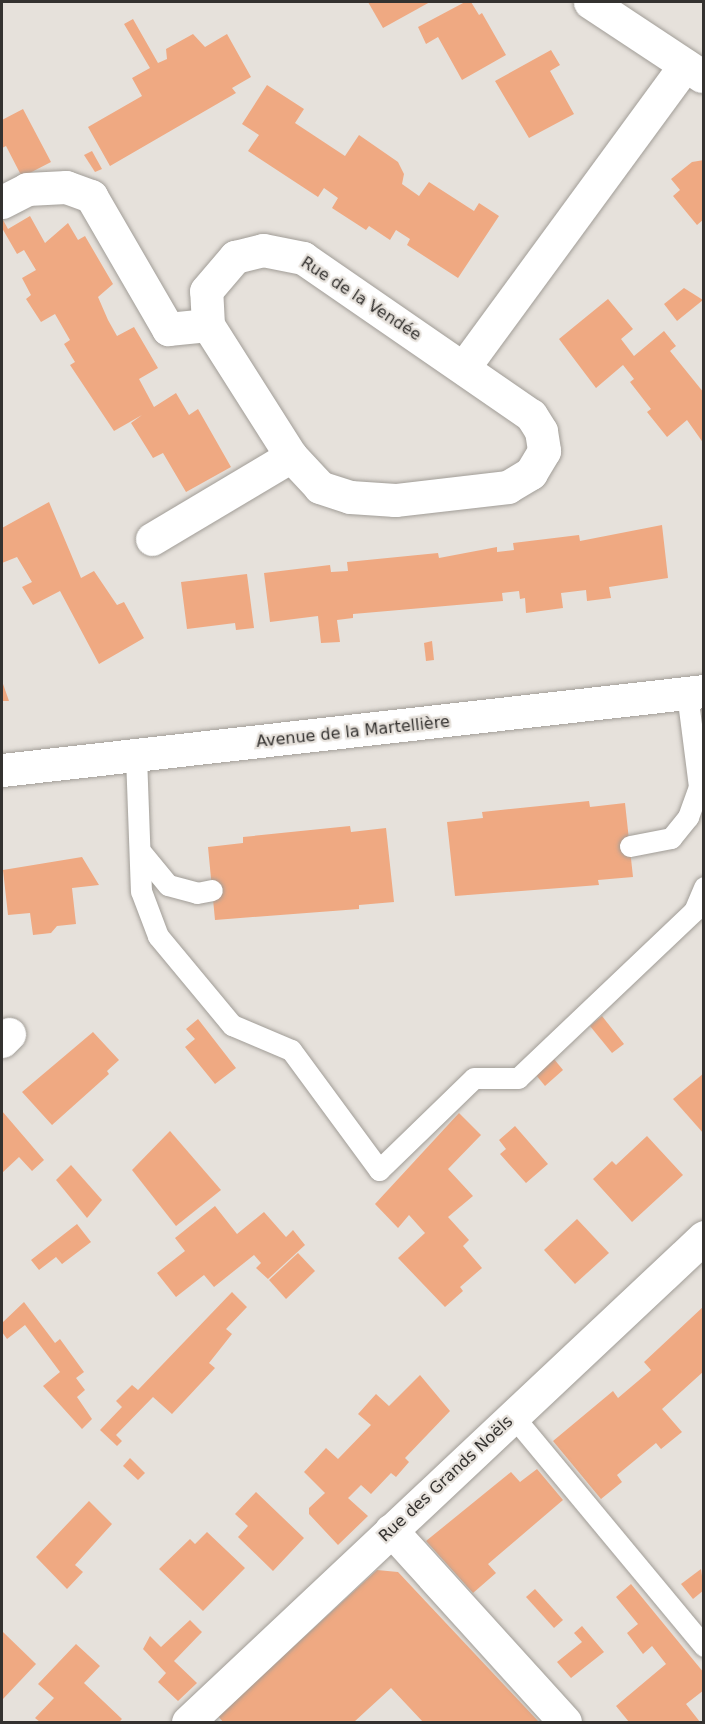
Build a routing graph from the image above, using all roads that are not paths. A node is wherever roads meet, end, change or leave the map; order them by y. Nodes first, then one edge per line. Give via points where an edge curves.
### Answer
1 (590, 2) edge
2 (694, 71) edge
3 (2, 202) edge
4 (208, 325) junction
5 (464, 367) junction
6 (291, 456) junction
7 (152, 539) dead end
8 (695, 692) edge
9 (136, 756) junction
10 (2, 770) edge
11 (701, 788) edge
12 (630, 846) dead end
13 (141, 850) junction
14 (704, 887) edge
15 (212, 890) dead end
16 (704, 1237) edge
17 (513, 1416) junction
18 (391, 1530) junction
19 (704, 1646) edge
20 (203, 1717) edge
21 (565, 1722) edge

1 - 2 street
2 - 5 street
3 - 4 street via 27,189 66,187 91,196 168,329
4 - 5 street, Rue de la Vendée via 206,291 235,256 263,250 303,258
4 - 6 street, Rue de la Vendée
5 - 6 street, Rue de la Vendée via 531,415 541,431 544,451 540,459 531,473 508,487 395,500 350,497 320,487
6 - 7 street
8 - 9 street, Avenue de la Martellière
8 - 11 lane
9 - 10 street, Avenue de la Martellière
9 - 13 lane
11 - 12 lane via 688,817 671,838
13 - 14 lane via 141,891 158,936 232,1025 291,1050 379,1170 474,1078 518,1078 694,910
13 - 15 lane via 168,885 196,893
16 - 17 street, Rue des Grands Noëls
17 - 18 street, Rue des Grands Noëls
17 - 19 lane
18 - 20 street, Rue des Grands Noëls
18 - 21 street

